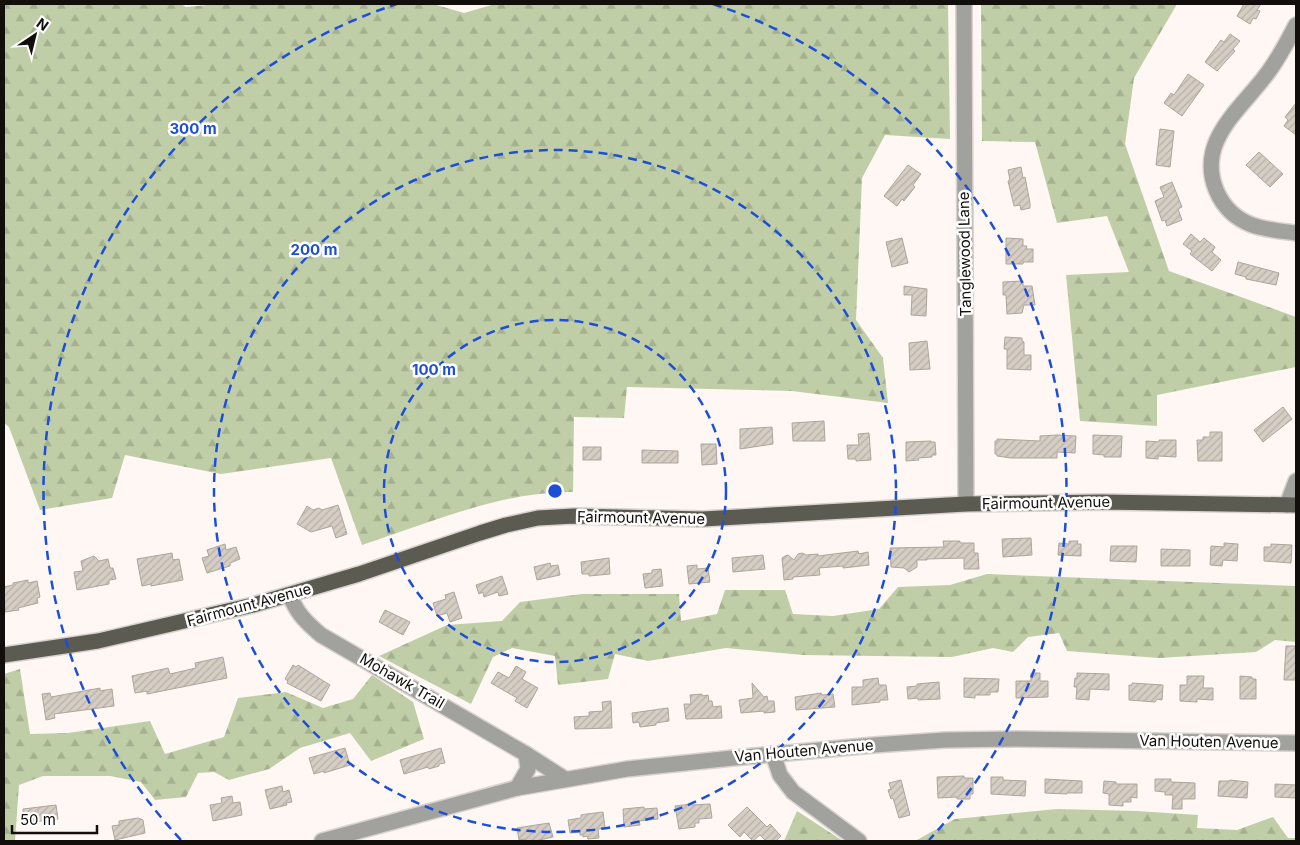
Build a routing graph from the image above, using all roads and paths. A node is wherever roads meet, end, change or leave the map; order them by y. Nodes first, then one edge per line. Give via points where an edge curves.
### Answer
1 (964, 4) edge
2 (1296, 25) edge
3 (1296, 233) edge
4 (1296, 481) edge
5 (966, 504) junction
6 (1291, 505) edge
7 (290, 595) junction
8 (4, 655) edge
9 (1296, 743) edge
10 (526, 754) junction
11 (773, 754) junction
12 (564, 779) junction
13 (518, 788) junction
14 (322, 841) edge
15 (859, 841) edge

1 - 5 street, Tanglewood Lane
2 - 3 street via 1270,71 1222,131 1214,148 1211,167 1217,192 1232,214 1258,227
4 - 6 street
5 - 6 main road, Fairmount Avenue
5 - 7 main road, Fairmount Avenue via 703,519 538,518 480,533
7 - 8 main road, Fairmount Avenue via 107,639
7 - 10 street, Mohawk Trail via 296,610 321,635
9 - 11 street, Van Houten Avenue via 945,740
10 - 12 street, Mohawk Trail
10 - 13 street via 528,769
11 - 12 street, Van Houten Avenue
11 - 15 street via 780,775 793,792
12 - 13 street, Van Houten Avenue
13 - 14 street, Van Houten Avenue

